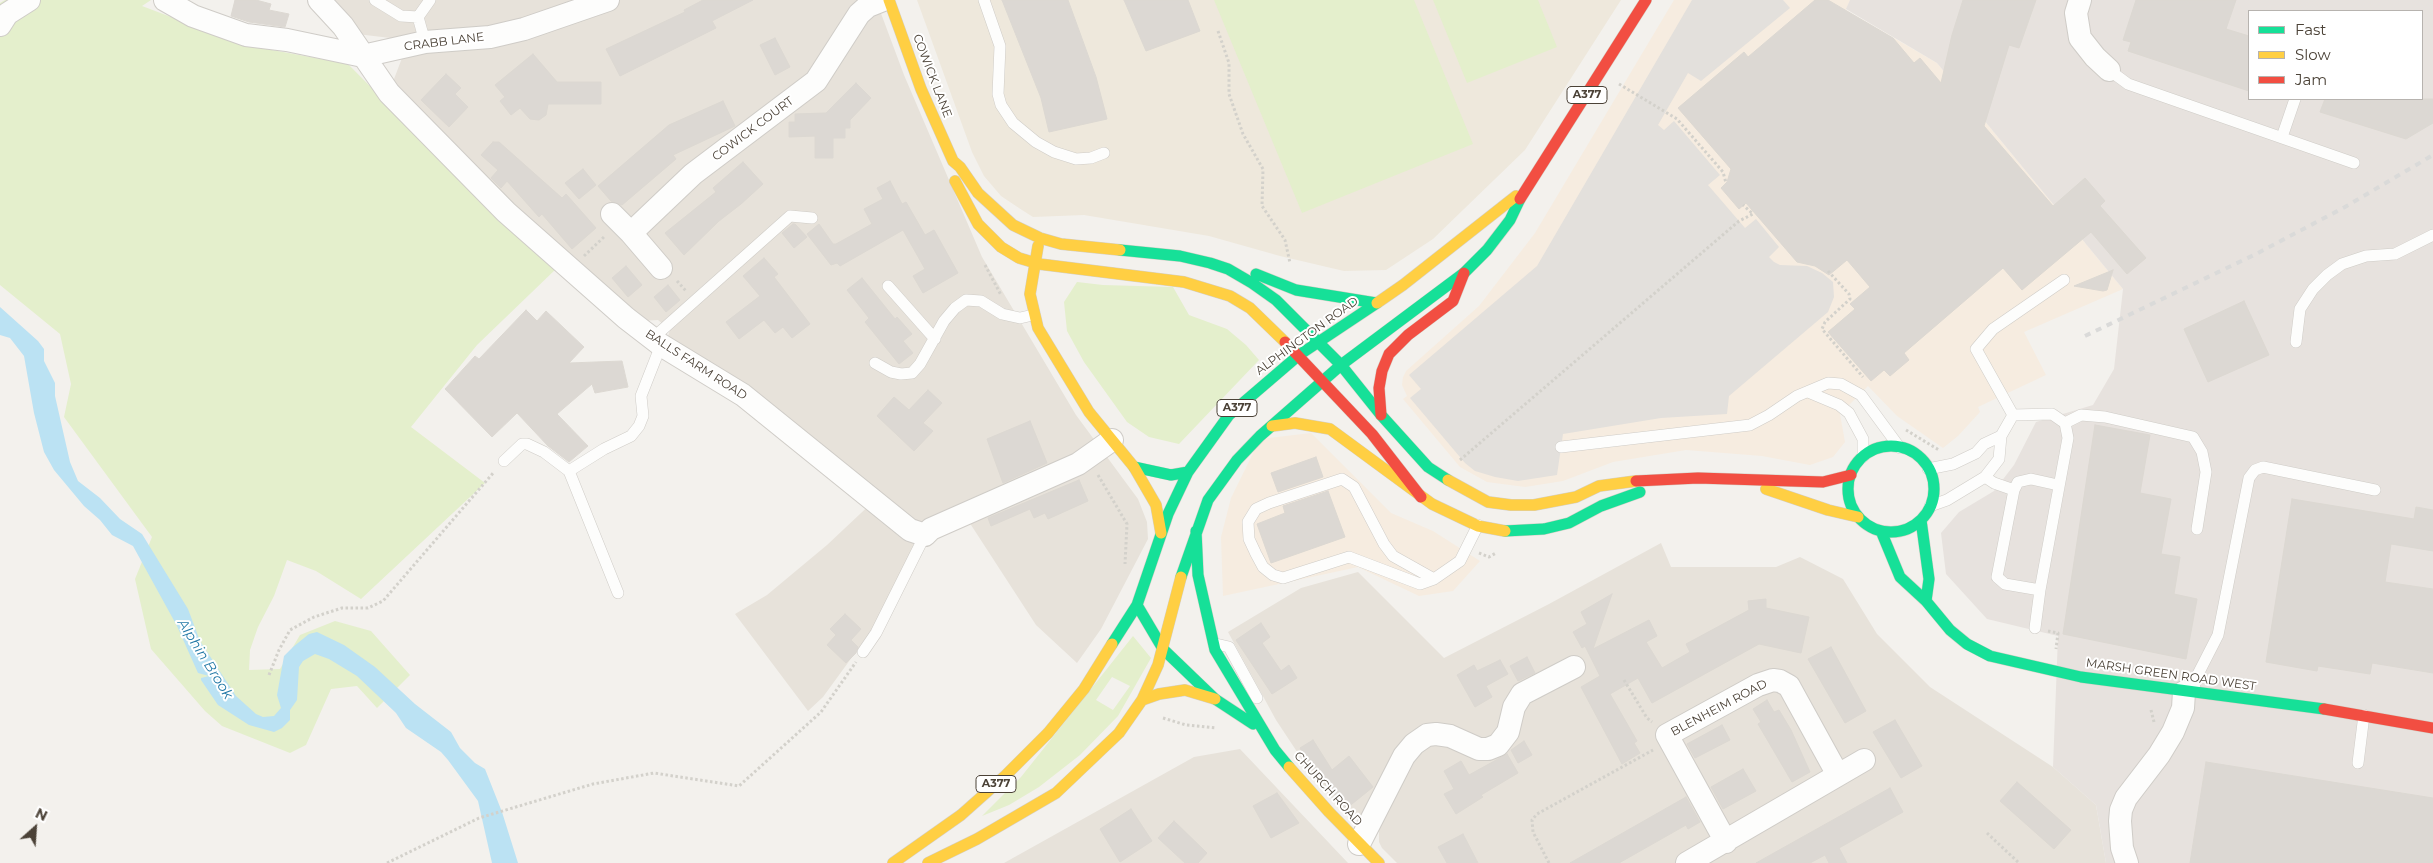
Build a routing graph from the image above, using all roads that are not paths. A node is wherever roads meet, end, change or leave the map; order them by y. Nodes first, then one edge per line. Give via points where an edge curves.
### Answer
1 (30, 0) edge
2 (165, 0) edge
3 (319, 0) edge
4 (375, 0) edge
5 (430, 0) edge
6 (608, 0) edge
7 (883, 0) edge
8 (888, 0) edge
9 (984, 0) edge
10 (1646, 0) edge
11 (2080, 0) edge
12 (418, 17) junction
13 (0, 26) edge
14 (426, 42) junction
15 (363, 56) junction
16 (2109, 70) joint
17 (2295, 100) edge
18 (2282, 137) junction
19 (1104, 153) dead end
20 (953, 161) junction
21 (2354, 163) dead end
22 (1525, 189) junction
23 (612, 214) dead end
24 (812, 218) dead end
25 (631, 233) junction
26 (2433, 235) edge
27 (1040, 238) junction
28 (1034, 262) junction
29 (661, 268) road end
30 (1228, 269) junction
31 (1464, 272) junction
32 (2064, 280) dead end
33 (888, 286) dead end
34 (1376, 303) junction
35 (1033, 314) junction
36 (934, 339) junction
37 (657, 342) junction
38 (1318, 342) junction
39 (2296, 342) dead end
40 (1299, 355) junction
41 (875, 363) dead end
42 (1341, 364) junction
43 (1324, 382) junction
44 (1808, 392) junction
45 (1381, 415) junction
46 (2014, 416) junction
47 (2065, 423) junction
48 (1272, 426) junction
49 (2001, 436) junction
50 (1112, 440) junction
51 (1562, 447) dead end
52 (1900, 448) junction
53 (1863, 457) junction
54 (504, 461) road end
55 (1134, 466) junction
56 (1928, 469) junction
57 (569, 471) junction
58 (1188, 472) junction
59 (1850, 475) junction
60 (1984, 477) junction
61 (1669, 481) junction
62 (1744, 481) junction
63 (2058, 485) junction
64 (2014, 490) junction
65 (2375, 490) dead end
66 (1421, 497) junction
67 (1488, 502) junction
68 (1930, 506) junction
69 (1858, 517) junction
70 (1920, 520) junction
71 (1478, 526) junction
72 (2197, 529) dead end
73 (1196, 530) junction
74 (1881, 531) junction
75 (1161, 533) junction
76 (925, 535) junction
77 (1434, 579) junction
78 (2040, 590) junction
79 (618, 593) dead end
80 (1926, 601) junction
81 (1137, 605) junction
82 (2035, 628) dead end
83 (1163, 649) junction
84 (864, 652) road end
85 (1574, 667) dead end
86 (2186, 697) junction
87 (1215, 698) junction
88 (1142, 700) junction
89 (2364, 715) junction
90 (2433, 728) edge
91 (1263, 733) junction
92 (1864, 760) dead end
93 (2358, 763) dead end
94 (1838, 774) junction
95 (1726, 842) junction
96 (1359, 844) junction
97 (893, 863) edge
98 (928, 863) edge
99 (1379, 863) edge
100 (1687, 863) edge
101 (2127, 863) edge

1 - 13 street via 6,14
2 - 15 street, CRABB LANE via 193,16 246,35
3 - 15 street, BALLS FARM ROAD via 343,26
4 - 12 lane via 401,16
5 - 12 lane
6 - 14 street, CRABB LANE via 524,29 490,37
7 - 25 street, COWICK COURT via 859,14 816,81 693,174
8 - 20 main road, COWICK LANE via 921,89
9 - 19 lane via 1000,46 998,94 1013,123 1036,142 1076,159
10 - 22 main road, ALPHINGTON ROAD / A377
11 - 16 street via 2076,13 2080,38
12 - 14 lane
14 - 15 street, CRABB LANE
15 - 37 street, BALLS FARM ROAD via 389,93 506,212
16 - 18 lane via 2128,84
17 - 18 lane
18 - 21 lane
20 - 27 main road via 978,193 1013,225
20 - 28 main road via 949,169 978,224 1001,248
22 - 31 main road, ALPHINGTON ROAD / A377 via 1510,220 1487,250
22 - 34 main road, ALPHINGTON ROAD / A377
23 - 25 street
24 - 37 lane via 790,216 693,301
25 - 29 street
26 - 39 lane via 2395,254 2366,256 2342,264 2327,275 2313,288 2300,309
27 - 28 main road
27 - 30 main road via 1061,244 1180,256
28 - 35 main road via 1030,294
28 - 40 main road via 1184,282 1230,296 1250,308
30 - 34 main road via 1249,272 1296,290
30 - 38 main road via 1276,300
31 - 42 main road, ALPHINGTON ROAD / A377
31 - 45 main road via 1453,301 1408,335 1389,354 1379,388
32 - 46 lane via 1993,329 1976,349
33 - 36 lane
34 - 38 main road, ALPHINGTON ROAD / A377
35 - 36 lane via 1020,318 1002,314 981,301 966,300 944,321
35 - 50 main road via 1078,396
36 - 41 lane via 912,373 901,374
37 - 57 lane via 641,396 643,416 639,426 631,436
37 - 76 street, BALLS FARM ROAD via 743,394 897,521 917,534
38 - 40 main road, ALPHINGTON ROAD / A377
38 - 42 main road
40 - 43 main road
40 - 58 main road, ALPHINGTON ROAD / A377 via 1229,416
42 - 43 main road, ALPHINGTON ROAD / A377
42 - 45 main road
43 - 48 main road, ALPHINGTON ROAD / A377
43 - 66 main road via 1372,434
44 - 51 lane via 1750,425
44 - 52 lane via 1828,383 1852,389 1867,402
44 - 53 lane via 1839,404 1849,413 1863,439
45 - 67 main road via 1428,467 1450,484
46 - 47 lane via 2052,414
46 - 49 lane
47 - 63 lane via 2068,438
47 - 72 lane via 2081,415 2105,417 2193,436 2202,452 2206,472
48 - 66 main road via 1295,423 1330,429
48 - 73 main road, ALPHINGTON ROAD / A377 via 1236,460 1208,500
49 - 56 lane via 1961,460
49 - 60 lane via 1999,459
50 - 55 main road
50 - 76 street via 1078,464 976,508
52 - 53 main road via 1884,447
52 - 56 main road via 1916,455
53 - 59 main road
54 - 57 lane via 522,444 528,444
55 - 58 main road via 1171,476
55 - 75 main road via 1156,505
56 - 68 main road via 1933,483
57 - 79 lane
58 - 75 main road, ALPHINGTON ROAD / A377
59 - 62 main road via 1822,482
59 - 69 main road via 1849,496
60 - 64 lane
60 - 68 lane via 1947,500
61 - 62 main road via 1698,478
61 - 67 main road via 1599,486 1576,497 1534,506
61 - 71 main road via 1601,506 1569,523 1544,529 1500,530
62 - 69 main road
63 - 64 lane via 2031,479 2018,482
63 - 78 lane
64 - 78 lane via 1997,577 2005,584
65 - 86 lane via 2263,467 2255,470 2249,478 2218,635
66 - 71 main road
67 - 71 lane
68 - 70 main road
69 - 74 main road
70 - 74 main road via 1896,532
70 - 80 main road via 1929,579
71 - 77 lane via 1460,561
73 - 83 main road, ALPHINGTON ROAD / A377
73 - 91 main road, CHURCH ROAD via 1198,575 1214,644
74 - 80 main road, MARSH GREEN ROAD WEST via 1900,577
75 - 81 main road, ALPHINGTON ROAD / A377
76 - 84 lane
77 - 77 lane via 1420,584 1349,557 1283,578 1273,575 1262,567 1249,540 1248,522 1256,509 1342,479 1354,487 1393,556
78 - 82 lane
80 - 86 main road, MARSH GREEN ROAD WEST via 1950,630 1990,656 2081,678
81 - 83 main road, CHURCH ROAD
81 - 97 main road, ALPHINGTON ROAD / A377 via 1084,689 1048,733 961,815
83 - 87 main road, CHURCH ROAD
83 - 88 main road, ALPHINGTON ROAD / A377
85 - 96 street via 1522,694 1514,707 1508,732 1498,745 1479,749 1450,736 1436,734 1427,735 1414,744 1404,756
86 - 89 main road, MARSH GREEN ROAD WEST
86 - 101 street via 2173,732 2121,810 2122,848
87 - 88 main road via 1185,690
87 - 91 main road, CHURCH ROAD
88 - 98 main road, ALPHINGTON ROAD / A377 via 1119,734 1056,793
89 - 90 main road, MARSH GREEN ROAD WEST
89 - 93 lane
91 - 96 main road, CHURCH ROAD
92 - 94 street
94 - 95 street
94 - 95 street, BLENHEIM ROAD via 1796,697 1789,686 1780,681 1758,685 1669,738
95 - 100 street
96 - 99 main road, CHURCH ROAD

